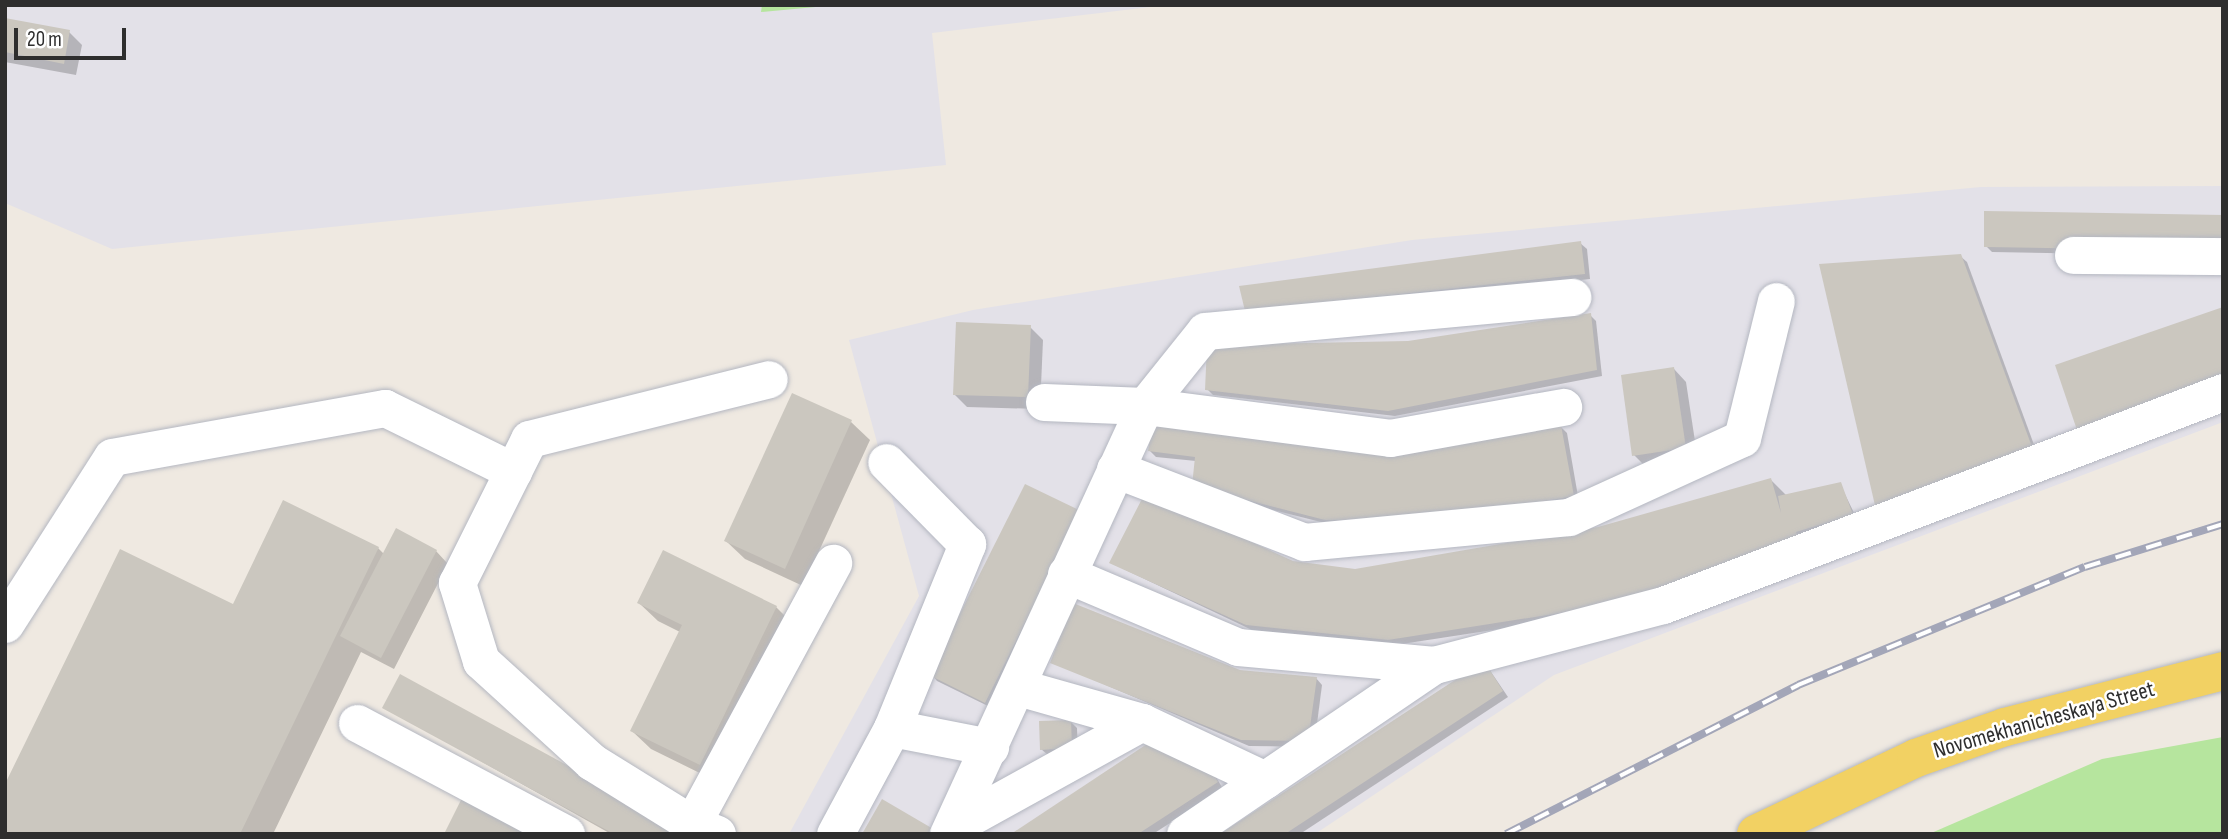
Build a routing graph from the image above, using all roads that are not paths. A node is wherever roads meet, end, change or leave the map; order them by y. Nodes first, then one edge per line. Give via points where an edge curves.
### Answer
1 (2073, 255) dead end
2 (2223, 256) edge
3 (1572, 297) dead end
4 (1776, 301) dead end
5 (769, 379) dead end
6 (2223, 392) edge
7 (1044, 402) dead end
8 (1145, 406) junction
9 (1563, 407) dead end
10 (886, 462) dead end
11 (1115, 469) junction
12 (513, 471) junction
13 (833, 563) dead end
14 (1066, 574) junction
15 (5, 624) edge
16 (1434, 665) junction
17 (2223, 671) edge
18 (1018, 687) junction
19 (1142, 722) junction
20 (358, 723) dead end
21 (892, 728) junction
22 (990, 747) junction
23 (1265, 780) junction
24 (705, 829) edge
25 (950, 830) edge
26 (566, 834) edge
27 (835, 834) edge
28 (1185, 834) edge
29 (1756, 834) edge

1 - 2 lane
3 - 8 lane via 1205,331
4 - 11 lane via 1742,438 1569,517 1304,542
5 - 12 lane via 530,439
6 - 16 lane via 1663,605
7 - 8 lane
8 - 9 lane via 1390,438
8 - 11 lane
10 - 21 lane via 967,544
11 - 14 lane
12 - 15 lane via 385,408 112,457
12 - 24 lane via 457,583 481,662 592,762
13 - 24 lane
14 - 16 lane via 1238,647
14 - 18 lane
16 - 23 lane
17 - 29 main road, Novomekhanicheskaya Street via 1992,732 1891,769
18 - 19 lane
18 - 22 lane
19 - 23 lane
19 - 25 lane
20 - 26 lane
21 - 22 lane
21 - 27 lane
22 - 25 lane
23 - 28 lane

